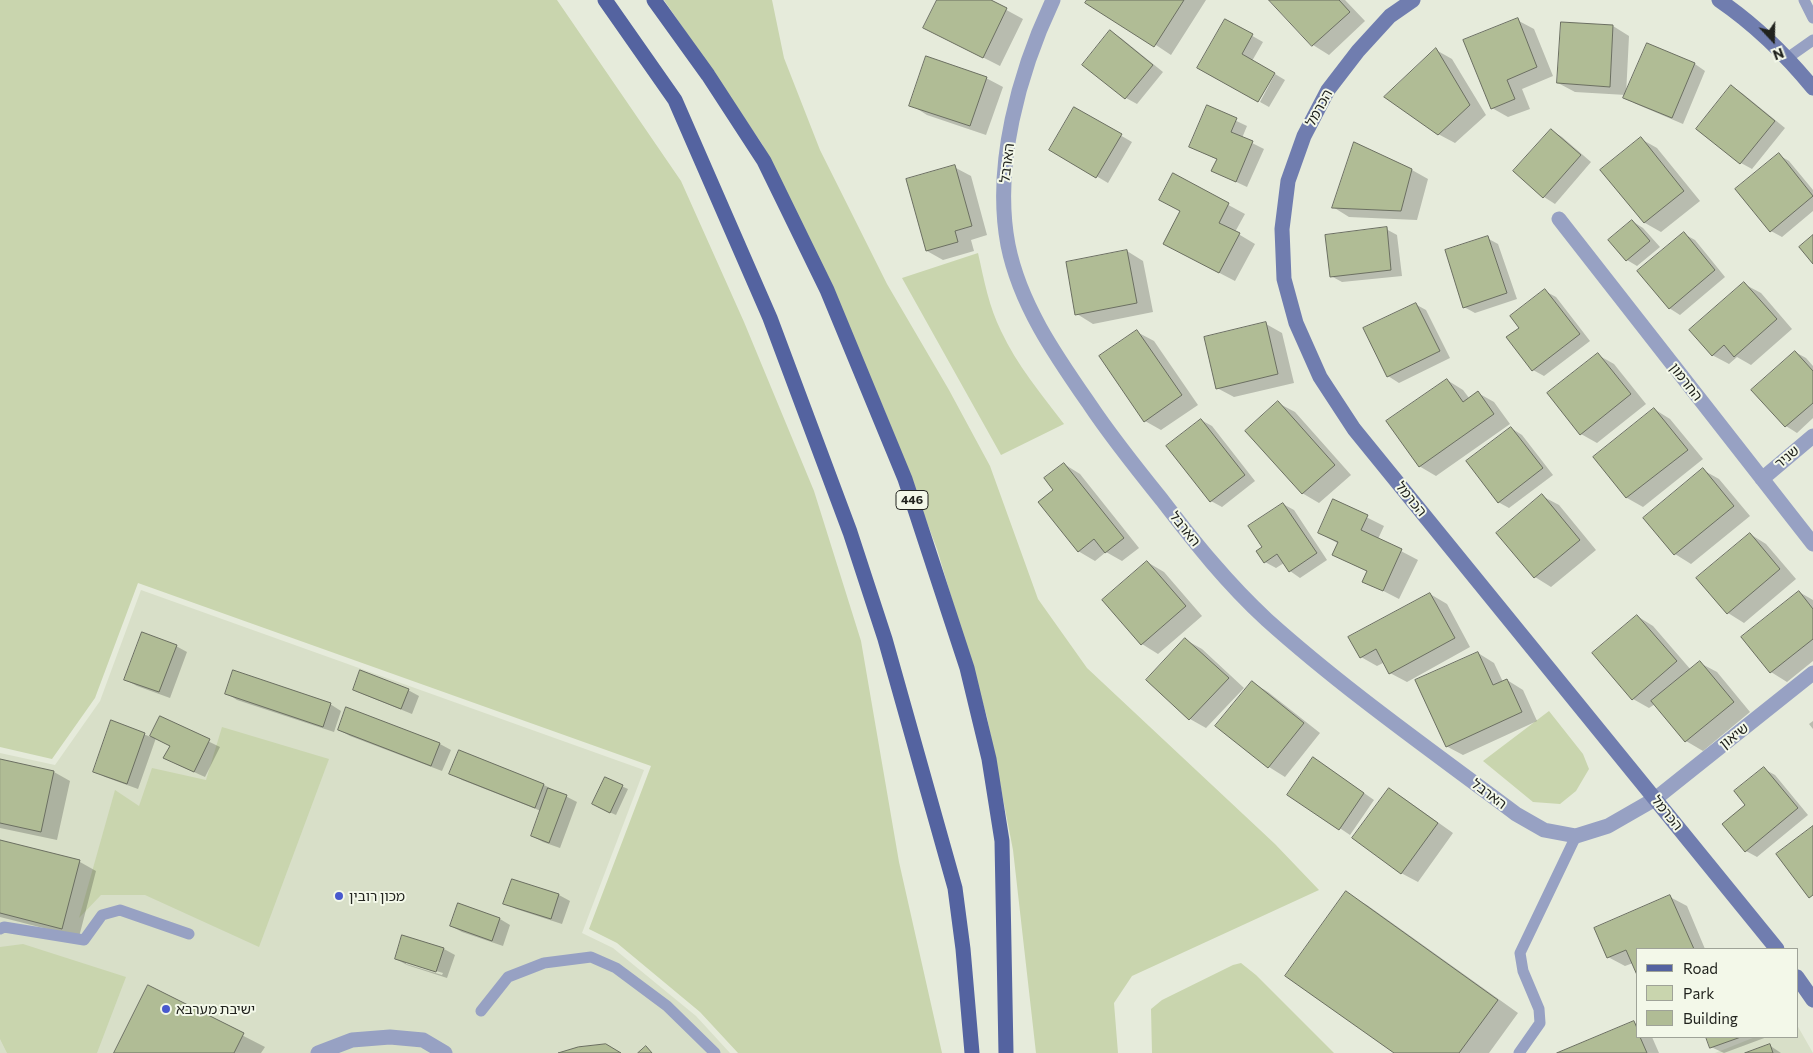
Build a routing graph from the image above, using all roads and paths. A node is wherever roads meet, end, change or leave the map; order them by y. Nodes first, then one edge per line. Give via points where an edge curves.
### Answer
1 (605, 0) edge
2 (654, 0) edge
3 (1053, 0) edge
4 (1413, 0) edge
5 (1719, 0) edge
6 (1804, 0) edge
7 (1813, 18) edge
8 (1813, 40) edge
9 (1786, 59) junction
10 (1813, 88) edge
11 (1559, 219) dead end
12 (1813, 436) edge
13 (1762, 479) junction
14 (1813, 544) edge
15 (1813, 673) edge
16 (1655, 799) junction
17 (1576, 836) junction
18 (0, 929) edge
19 (189, 934) dead end
20 (1776, 948) edge
21 (1798, 978) edge
22 (1813, 1000) edge
23 (481, 1011) dead end
24 (318, 1053) edge
25 (445, 1053) edge
26 (715, 1053) edge
27 (972, 1053) edge
28 (1006, 1053) edge
29 (1519, 1053) edge

1 - 27 main road via 675,100 770,318 850,532 885,640 955,888
2 - 28 main road, 446 via 708,74 764,161 827,290 905,480 966,668 990,768 1002,841
3 - 17 street, הארבל via 1021,84 1008,145 1003,196 1008,246 1021,288 1041,330 1112,436 1212,564 1266,619 1318,664 1516,814 1544,830
4 - 16 street, הכרמל via 1390,16 1358,51 1328,90 1304,136 1288,182 1282,229 1284,279 1296,323 1320,377 1354,429
5 - 9 street
6 - 7 lane
8 - 9 lane
9 - 10 street
11 - 13 street, החרמון
12 - 13 street, שניר
13 - 14 street, החרמון
15 - 16 street, שיאון
16 - 17 street, הארבל via 1608,826
16 - 20 street, הכרמל
17 - 29 lane via 1520,952 1523,972 1539,1009 1540,1023
18 - 19 lane via 4,927 84,940 102,915 120,910
21 - 22 street
23 - 26 lane via 508,977 544,963 591,957 616,968 667,1006
24 - 25 street via 352,1040 390,1037 423,1040

